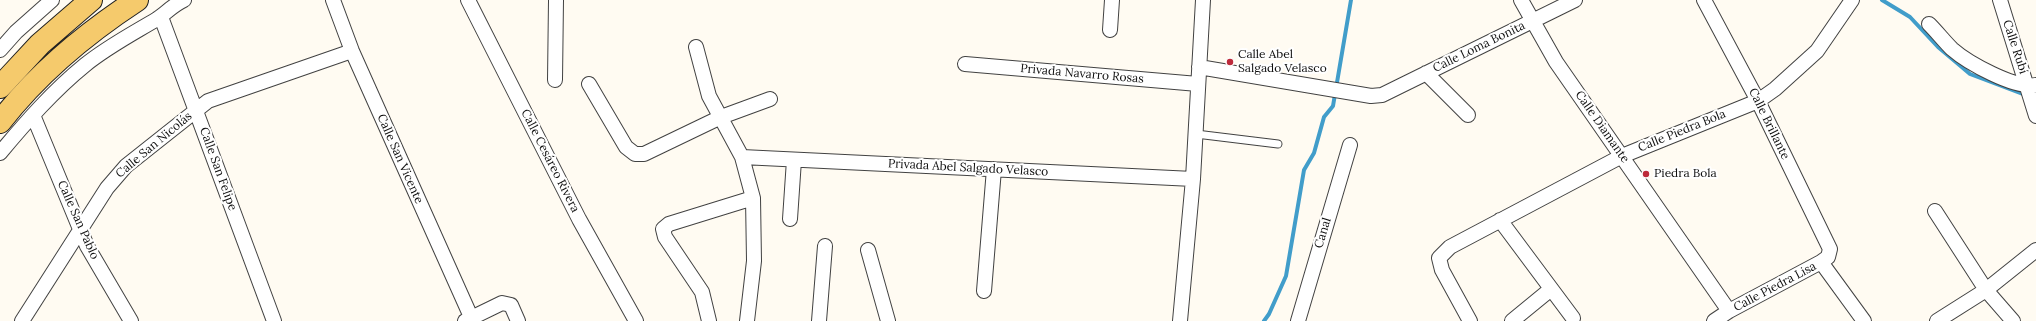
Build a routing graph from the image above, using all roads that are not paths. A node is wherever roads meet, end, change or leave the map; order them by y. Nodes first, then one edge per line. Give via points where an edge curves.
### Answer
1 (91, 0) edge
2 (137, 0) edge
3 (184, 0) edge
4 (333, 0) edge
5 (468, 0) edge
6 (556, 0) edge
7 (1112, 0) edge
8 (1203, 0) edge
9 (1521, 0) edge
10 (1575, 0) edge
11 (1704, 0) edge
12 (1852, 0) edge
13 (2000, 0) edge
14 (44, 2) edge
15 (161, 17) junction
16 (1532, 21) junction
17 (1929, 24) dead end
18 (1110, 30) dead end
19 (696, 47) dead end
20 (0, 50) edge
21 (352, 51) junction
22 (966, 64) dead end
23 (1199, 67) junction
24 (1426, 74) junction
25 (555, 80) dead end
26 (589, 84) dead end
27 (1198, 84) junction
28 (2032, 86) edge
29 (0, 87) edge
30 (770, 99) dead end
31 (1758, 101) junction
32 (196, 109) junction
33 (33, 115) junction
34 (1468, 115) dead end
35 (2036, 116) edge
36 (721, 117) junction
37 (0, 122) edge
38 (1196, 134) junction
39 (1278, 144) dead end
40 (1350, 145) dead end
41 (0, 153) edge
42 (1622, 156) junction
43 (742, 157) junction
44 (794, 160) junction
45 (994, 169) junction
46 (1193, 180) junction
47 (753, 198) junction
48 (1936, 211) dead end
49 (790, 219) dead end
50 (1500, 220) junction
51 (80, 229) junction
52 (825, 246) dead end
53 (1830, 249) joint
54 (868, 250) dead end
55 (2036, 250) edge
56 (1821, 262) junction
57 (1550, 289) junction
58 (1986, 290) junction
59 (984, 291) dead end
60 (1729, 311) junction
61 (1573, 318) dead end
62 (468, 319) edge
63 (22, 321) edge
64 (131, 321) edge
65 (274, 321) edge
66 (518, 321) edge
67 (636, 321) edge
68 (709, 321) edge
69 (747, 321) edge
70 (820, 321) edge
71 (888, 321) edge
72 (1180, 321) edge
73 (1298, 321) edge
74 (1470, 321) edge
75 (1512, 321) edge
76 (1714, 321) edge
77 (1864, 321) edge
78 (1937, 321) edge
79 (2013, 321) edge

1 - 29 main road via 40,44
2 - 37 main road via 55,61 34,81
3 - 15 street via 170,7
4 - 21 street, Calle San Vicente
5 - 67 street, Calle Cesáreo Rivera via 579,219
6 - 25 street
7 - 18 street
8 - 23 street
9 - 16 street, Calle Diamante
10 - 16 street, Calle Loma Bonita
11 - 31 street, Calle Brillante
12 - 31 street, Calle Piedra Bola via 1817,51
13 - 28 street, Calle Rubí
14 - 20 street
15 - 32 street, Calle San Felipe
15 - 33 street via 128,34 85,65
16 - 24 street, Calle Loma Bonita
16 - 42 street, Calle Diamante via 1556,62
17 - 28 street via 1952,48 1971,62 2017,84
19 - 36 street via 709,96
21 - 32 street, Calle San Nicolás via 208,101
21 - 62 street, Calle San Vicente
22 - 27 street, Privada Navarro Rosas
23 - 24 street, Calle Loma Bonita via 1362,95 1382,95
23 - 27 street
24 - 34 street
26 - 36 street via 626,147 635,154 644,154
27 - 38 street
28 - 35 street, Calle Rubí
30 - 36 street
31 - 42 street, Calle Piedra Bola
31 - 53 street, Calle Brillante
32 - 51 street, Calle San Nicolás via 117,176
32 - 65 street, Calle San Felipe
33 - 41 street
33 - 51 street, Calle San Pablo
36 - 43 street
38 - 39 lane
38 - 46 street
40 - 73 street, Canal
42 - 50 street, Calle Piedra Bola
42 - 60 street, Calle Diamante
43 - 44 street, Privada Abel Salgado Velasco
43 - 47 street
44 - 45 street, Privada Abel Salgado Velasco
44 - 49 street
45 - 46 street, Privada Abel Salgado Velasco
45 - 59 street
46 - 72 street
47 - 68 street via 668,224 663,229 665,237 702,292
47 - 69 street via 754,261
48 - 58 street
50 - 57 street
50 - 74 street, Calle Piedra Bola via 1450,247 1439,258 1442,270
51 - 63 street, Calle San Nicolás
51 - 64 street, Calle San Pablo via 87,246
52 - 70 street
53 - 56 street, Calle Piedra Lisa via 1828,257
54 - 71 street
55 - 58 street
56 - 60 street, Calle Piedra Lisa
56 - 77 street
57 - 61 street
57 - 75 street
58 - 78 street
58 - 79 street
60 - 76 street, Calle Piedra Lisa
62 - 66 street via 502,303 511,305

